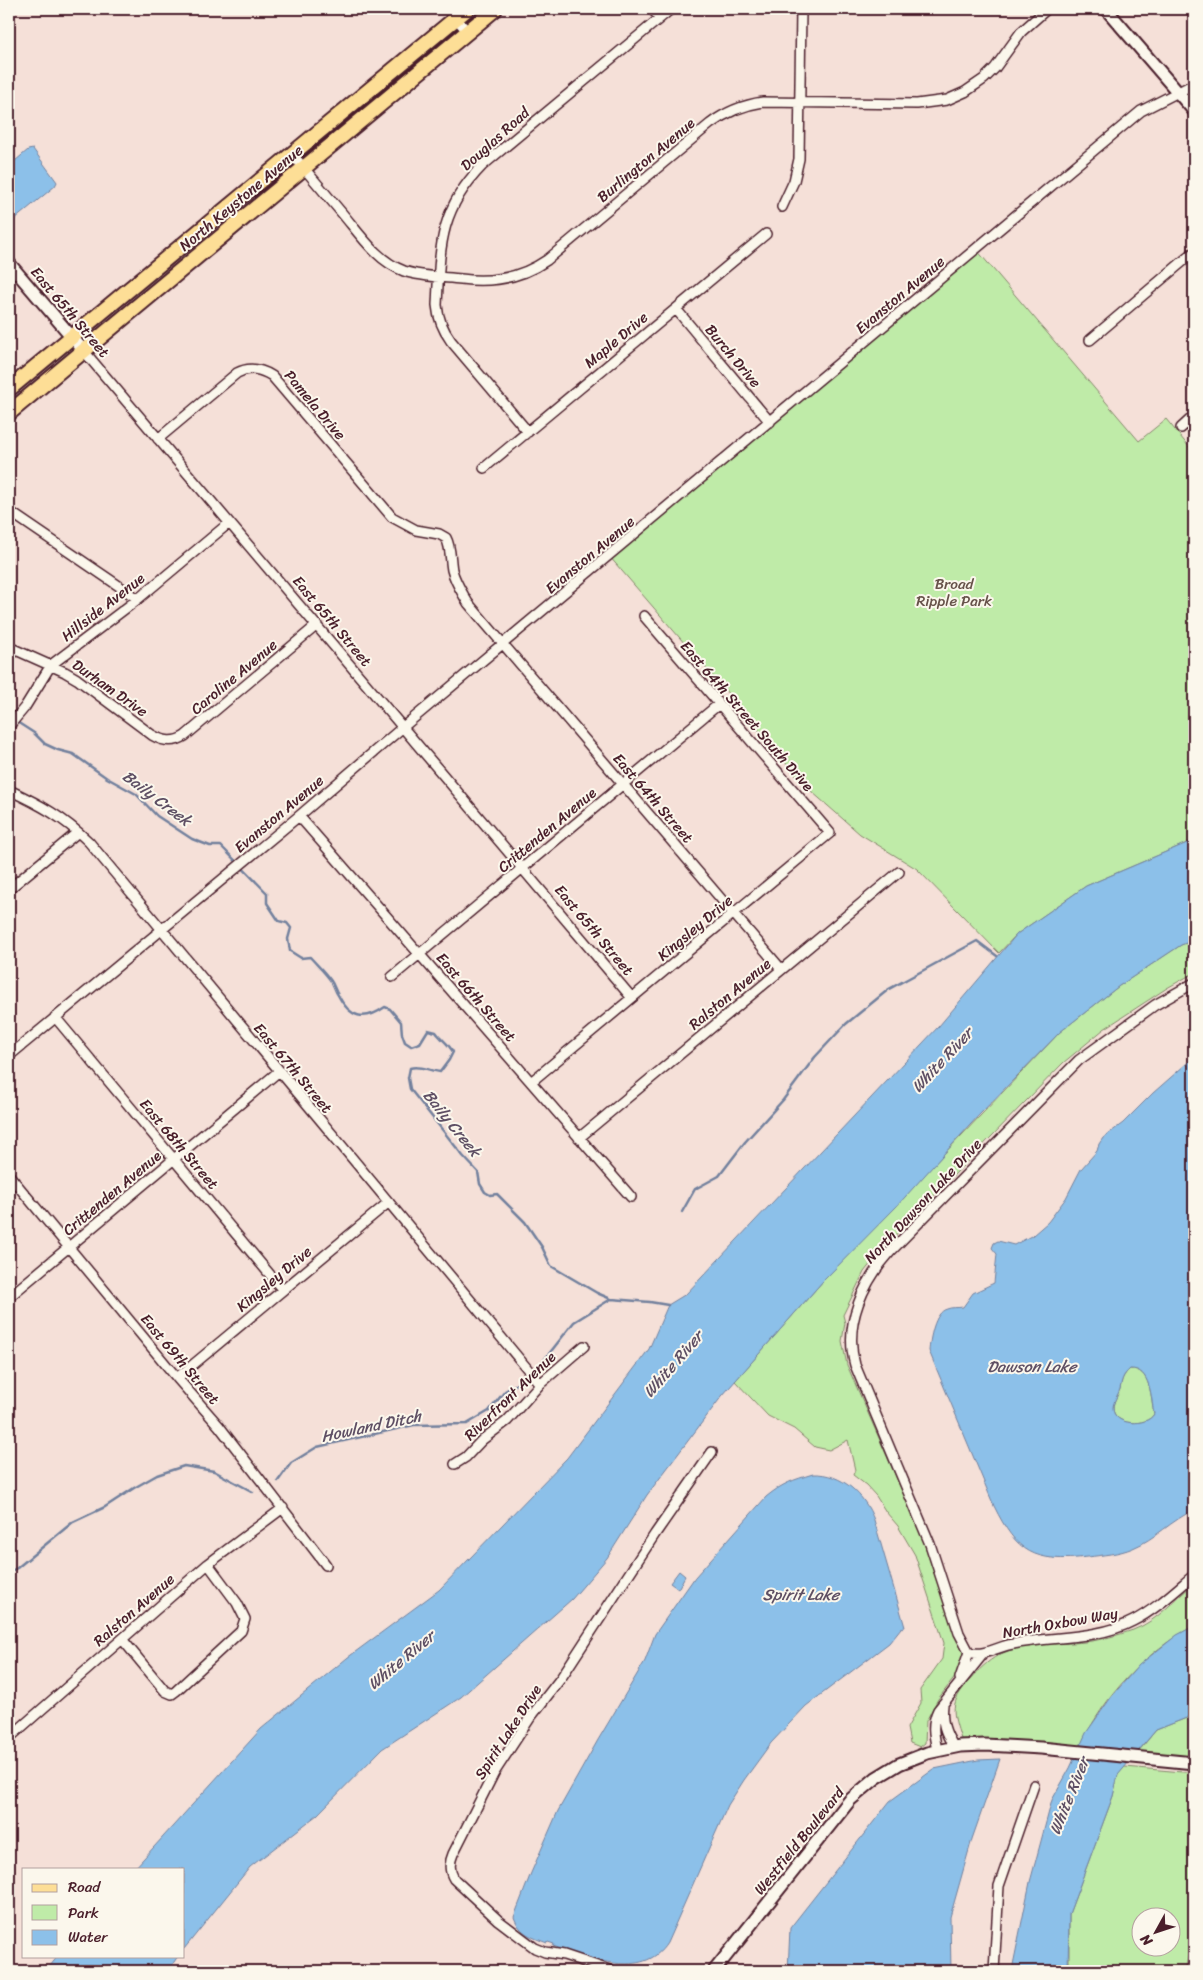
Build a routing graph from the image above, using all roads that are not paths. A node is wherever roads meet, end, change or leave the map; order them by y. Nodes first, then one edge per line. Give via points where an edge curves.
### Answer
1 (467, 9) edge
2 (495, 9) edge
3 (652, 9) edge
4 (671, 9) edge
5 (801, 9) edge
6 (1047, 9) edge
7 (1106, 9) edge
8 (452, 13) edge
9 (660, 18) junction
10 (467, 31) junction
11 (1194, 84) edge
12 (1178, 92) junction
13 (800, 102) junction
14 (1194, 111) edge
15 (292, 154) junction
16 (303, 167) junction
17 (782, 206) dead end
18 (766, 234) dead end
19 (1194, 252) edge
20 (9, 263) edge
21 (439, 277) junction
22 (676, 309) junction
23 (72, 337) junction
24 (1090, 340) dead end
25 (83, 350) junction
26 (9, 389) edge
27 (9, 413) edge
28 (1194, 416) edge
29 (770, 422) junction
30 (1181, 428) dead end
31 (528, 432) junction
32 (158, 439) junction
33 (484, 468) dead end
34 (9, 511) edge
35 (229, 523) junction
36 (138, 599) junction
37 (644, 616) dead end
38 (316, 626) junction
39 (504, 644) junction
40 (9, 648) edge
41 (50, 665) junction
42 (719, 704) junction
43 (10, 725) edge
44 (403, 727) junction
45 (166, 741) joint
46 (623, 784) junction
47 (9, 790) edge
48 (300, 816) junction
49 (78, 832) junction
50 (830, 833) joint
51 (522, 868) junction
52 (899, 872) dead end
53 (9, 889) edge
54 (734, 913) junction
55 (160, 930) junction
56 (421, 953) junction
57 (782, 969) junction
58 (392, 977) dead end
59 (1194, 983) edge
60 (632, 998) junction
61 (55, 1017) junction
62 (9, 1056) edge
63 (278, 1072) junction
64 (531, 1082) junction
65 (578, 1138) junction
66 (173, 1160) junction
67 (9, 1175) edge
68 (631, 1197) dead end
69 (388, 1202) junction
70 (68, 1247) junction
71 (282, 1289) junction
72 (9, 1297) edge
73 (584, 1346) dead end
74 (177, 1378) junction
75 (540, 1384) junction
76 (712, 1452) dead end
77 (455, 1464) dead end
78 (282, 1508) junction
79 (208, 1564) junction
80 (326, 1565) dead end
81 (1194, 1575) edge
82 (122, 1639) junction
83 (976, 1653) junction
84 (956, 1686) junction
85 (940, 1708) junction
86 (9, 1738) edge
87 (954, 1747) junction
88 (937, 1750) junction
89 (1194, 1763) edge
90 (1034, 1785) dead end
91 (717, 1970) edge
92 (612, 1971) edge
93 (994, 1971) edge

1 - 8 main road, North Keystone Avenue
2 - 10 main road, North Keystone Avenue
3 - 9 street
4 - 9 street, Douglas Road
5 - 13 street
6 - 13 street, Burlington Avenue via 1021,32 989,74 951,98 916,104
7 - 12 street
8 - 10 street
8 - 15 main road, North Keystone Avenue
9 - 21 street, Douglas Road via 474,174 448,218 441,244
10 - 16 main road, North Keystone Avenue
11 - 12 street, Evanston Avenue
12 - 14 street
12 - 29 street, Evanston Avenue via 1140,111
13 - 17 street via 798,164
13 - 21 street, Burlington Avenue via 751,104 722,116 554,255 531,270 497,280
15 - 16 street, Burlington Avenue
15 - 23 main road, North Keystone Avenue
16 - 21 street, Burlington Avenue via 383,258 404,271
16 - 25 main road, North Keystone Avenue
18 - 22 street, Maple Drive
19 - 24 street
20 - 23 street, East 65th Street
21 - 31 street, Douglas Road via 438,313 446,335
22 - 29 street, Burch Drive
22 - 31 street, Maple Drive
23 - 25 street, East 65th Street
23 - 26 main road, North Keystone Avenue
25 - 27 main road, North Keystone Avenue
25 - 32 street, East 65th Street
28 - 30 street
29 - 39 street, Evanston Avenue
31 - 33 street, Maple Drive
32 - 35 street, East 65th Street
32 - 39 street, Pamela Drive via 237,373 252,368 263,370 272,376 392,517 416,530 443,535 448,541 458,586 468,603
34 - 36 street
35 - 36 street, Hillside Avenue
35 - 38 street, East 65th Street
36 - 41 street, Hillside Avenue
37 - 42 street, East 64th Street South Drive
38 - 44 street, East 65th Street
38 - 45 street, Caroline Avenue via 183,737
39 - 44 street, Evanston Avenue
39 - 46 street, East 64th Street
40 - 41 street, Durham Drive
41 - 43 street, Hillside Avenue
41 - 45 street, Durham Drive via 77,679 152,736
42 - 46 street, Crittenden Avenue
42 - 50 street, East 64th Street South Drive
44 - 48 street, Evanston Avenue
44 - 51 street, East 65th Street
46 - 51 street, Crittenden Avenue
46 - 54 street, East 64th Street
47 - 49 street, East 67th Street via 45,808
48 - 55 street, Evanston Avenue
48 - 56 street, East 66th Street
49 - 53 street
49 - 55 street, East 67th Street
50 - 54 street, Kingsley Drive
51 - 56 street, Crittenden Avenue
51 - 60 street, East 65th Street
52 - 57 street, Ralston Avenue
54 - 57 street, East 64th Street
54 - 60 street, Kingsley Drive
55 - 61 street, Evanston Avenue
55 - 63 street, East 67th Street
56 - 58 street, Crittenden Avenue
56 - 64 street, East 66th Street
57 - 65 street, Ralston Avenue
59 - 83 street, North Dawson Lake Drive via 1155,1005 1063,1075 882,1262 856,1308 852,1340 855,1365 930,1544 958,1633
60 - 64 street, Kingsley Drive
61 - 62 street, Evanston Avenue
61 - 66 street, East 68th Street
63 - 66 street, Crittenden Avenue
63 - 69 street, East 67th Street
64 - 65 street, East 66th Street
65 - 68 street, East 66th Street
66 - 70 street, Crittenden Avenue
66 - 71 street, East 68th Street
67 - 70 street, East 69th Street
69 - 71 street, Kingsley Drive
69 - 75 street, East 67th Street
70 - 72 street, Crittenden Avenue
70 - 74 street, East 69th Street
71 - 74 street, Kingsley Drive
73 - 75 street, Riverfront Avenue
74 - 78 street, East 69th Street via 219,1426
75 - 77 street, Riverfront Avenue via 509,1419
76 - 92 street, Spirit Lake Drive via 494,1773 450,1863 454,1879 529,1944
78 - 79 street, Ralston Avenue
78 - 80 street, East 69th Street
79 - 82 street, Ralston Avenue
79 - 82 street via 237,1602 245,1619 241,1632 172,1694
81 - 83 street, North Oxbow Way via 1150,1611 1125,1625
82 - 86 street, Ralston Avenue
83 - 84 street
83 - 84 street
84 - 85 street
85 - 87 street via 943,1726
85 - 88 street via 933,1729
87 - 88 street, Westfield Boulevard
87 - 89 street, Westfield Boulevard via 1041,1748
88 - 91 street, Westfield Boulevard via 889,1770 857,1794
90 - 93 street via 999,1886

